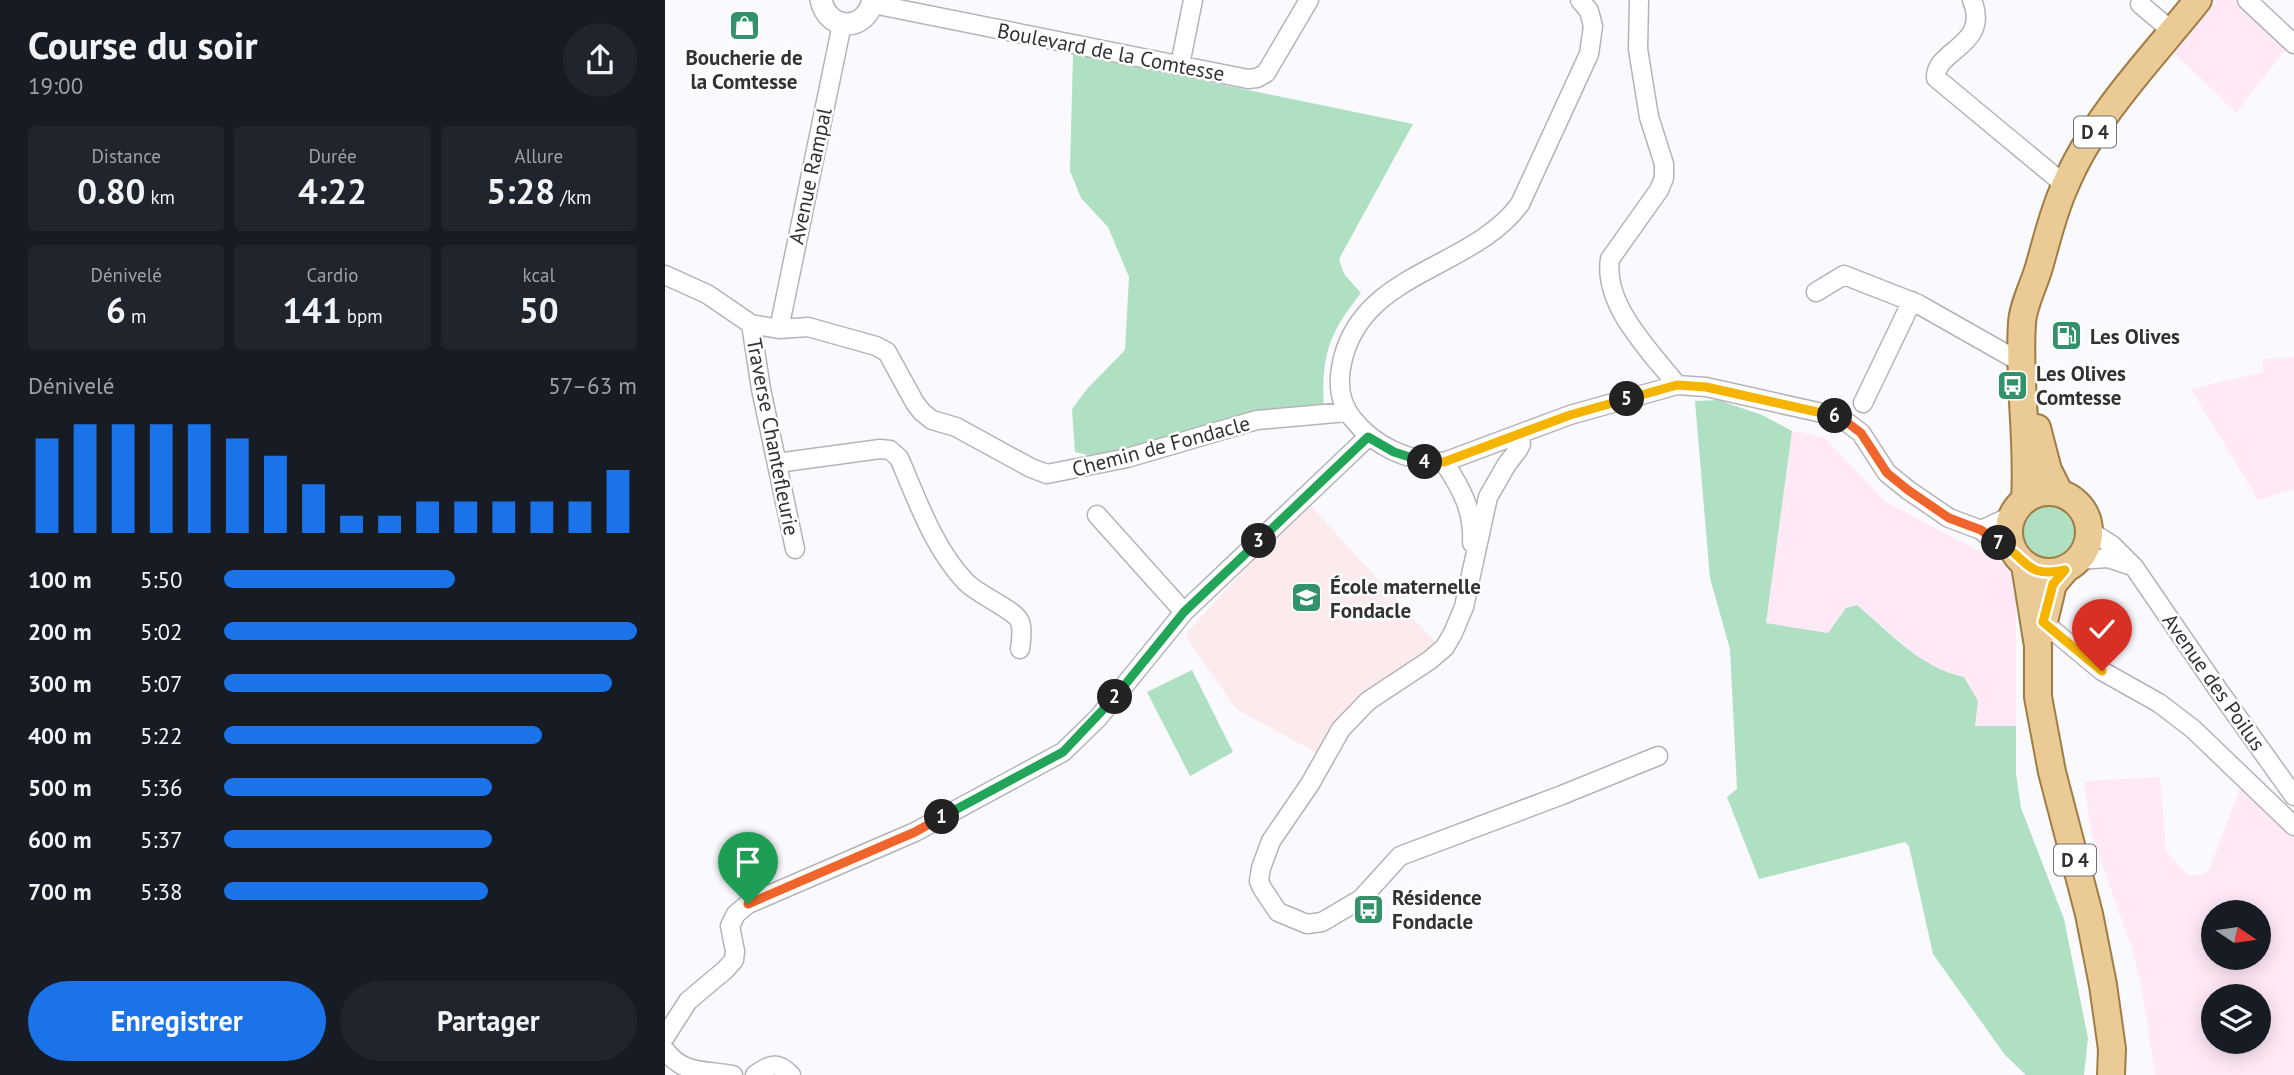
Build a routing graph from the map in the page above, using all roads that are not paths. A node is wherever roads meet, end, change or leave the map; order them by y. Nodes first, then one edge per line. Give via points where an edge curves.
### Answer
1 (821, 0) edge
2 (1193, 0) edge
3 (1309, 0) edge
4 (1580, 0) edge
5 (1639, 0) edge
6 (1972, 0) edge
7 (2199, 0) edge
8 (2247, 0) edge
9 (873, 2) edge
10 (2140, 4) dead end
11 (842, 24) junction
12 (2173, 32) junction
13 (2294, 44) edge
14 (1179, 65) junction
15 (2065, 185) junction
16 (665, 275) edge
17 (2033, 287) junction
18 (1816, 292) dead end
19 (1912, 301) junction
20 (751, 324) junction
21 (779, 329) junction
22 (2022, 363) junction
23 (1677, 385) junction
24 (1863, 403) dead end
25 (1347, 412) junction
26 (1519, 435) junction
27 (1368, 437) junction
28 (1444, 462) junction
29 (777, 463) junction
30 (2059, 492) junction
31 (2018, 508) junction
32 (1097, 515) dead end
33 (1981, 530) junction
34 (2089, 531) junction
35 (795, 549) dead end
36 (2018, 557) junction
37 (2071, 565) junction
38 (2134, 567) junction
39 (1469, 579) junction
40 (1184, 612) junction
41 (2041, 634) junction
42 (1020, 649) dead end
43 (1658, 756) dead end
44 (2294, 796) edge
45 (2294, 826) edge
46 (665, 1037) edge
47 (665, 1050) edge
48 (733, 1075) edge
49 (755, 1075) edge
50 (791, 1075) edge
51 (2111, 1075) edge

1 - 11 street via 825,13
2 - 14 street
3 - 14 street, Boulevard de la Comtesse via 1273,64 1257,78
4 - 25 street via 1593,26 1589,54 1520,204 1487,236 1403,281 1366,314 1341,365 1339,384
5 - 23 street via 1638,49 1664,178 1610,259 1608,272 1627,322
6 - 15 street via 1976,22 1971,34 1935,71 1936,78
7 - 12 main road, D 4
8 - 13 street
9 - 11 street via 861,20
9 - 14 street, Boulevard de la Comtesse
10 - 12 street
11 - 21 street, Avenue Rampal
12 - 15 main road, D 4 via 2113,106
15 - 17 main road, D 4
16 - 20 street, Chemin de Fondacle via 707,294
17 - 22 main road, D 4 via 2022,320
17 - 30 main road, D 4 via 2036,423
18 - 19 street via 1844,275
19 - 22 street
19 - 24 street
20 - 21 street, Chemin de Fondacle
20 - 29 street, Traverse Chantefleurie
21 - 25 street, Chemin de Fondacle via 809,327 876,345 887,352 915,403 932,420 956,427 1047,474 1127,458 1257,420
22 - 31 main road, D 4 via 2027,469
23 - 26 street via 1570,415
23 - 33 street via 1738,393 1840,417 1861,433 1887,473 1908,490 1949,518
25 - 27 street
26 - 28 street
26 - 39 street via 1518,450 1488,497
27 - 28 street via 1412,458
27 - 40 street
28 - 39 street via 1467,501 1473,530
29 - 35 street, Traverse Chantefleurie
29 - 42 street via 890,450 899,458 935,538 965,581 1015,614 1021,623
30 - 31 main road via 2035,494
30 - 34 main road via 2081,507
31 - 33 street
31 - 36 main road via 2008,533
32 - 40 street
33 - 36 street
34 - 37 main road via 2087,547
34 - 38 street, Avenue des Poilus
36 - 37 main road via 2037,571 2051,573
36 - 41 main road, D 4
37 - 38 street via 2108,558
37 - 41 main road, D 4 via 2053,584
38 - 44 street, Avenue des Poilus
39 - 43 street via 1464,607 1445,647 1368,701 1342,729 1271,841 1259,881 1278,912 1307,924 1322,922 1361,899 1400,856
40 - 46 street via 1063,752 915,832 748,904 730,926 734,960 688,1001
41 - 45 street via 2159,703 2193,729
41 - 51 main road, D 4 via 2038,697 2101,973 2112,1049
47 - 48 street via 691,1070
49 - 50 street via 772,1064

